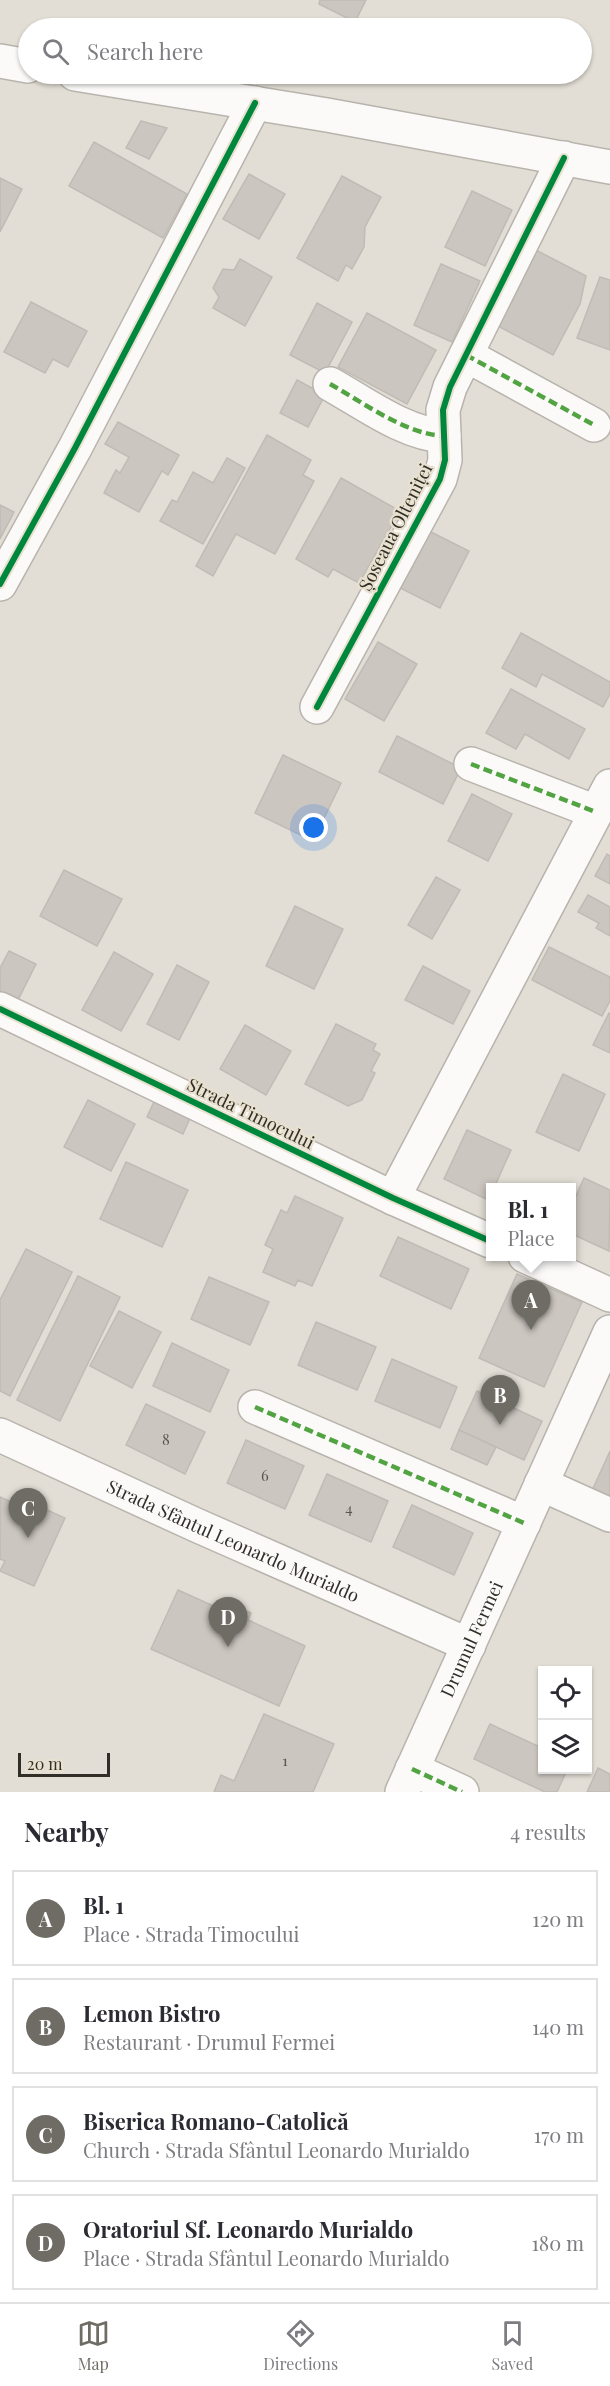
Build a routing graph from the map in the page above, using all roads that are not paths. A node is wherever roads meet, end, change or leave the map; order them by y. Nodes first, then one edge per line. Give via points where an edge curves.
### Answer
1 (0, 61) edge
2 (18, 64) edge
3 (137, 84) edge
4 (255, 103) junction
5 (564, 158) junction
6 (610, 167) edge
7 (466, 355) junction
8 (330, 384) dead end
9 (594, 425) dead end
10 (444, 436) junction
11 (0, 584) edge
12 (317, 707) dead end
13 (471, 764) dead end
14 (603, 799) edge
15 (0, 1009) edge
16 (393, 1197) junction
17 (486, 1239) edge
18 (534, 1261) edge
19 (610, 1295) edge
20 (610, 1334) edge
21 (255, 1407) dead end
22 (0, 1435) edge
23 (541, 1484) junction
24 (610, 1515) edge
25 (524, 1523) junction
26 (469, 1645) junction
27 (407, 1781) edge
28 (462, 1792) edge

1 - 2 street
3 - 4 street
4 - 5 street
4 - 11 street
5 - 6 street
5 - 7 street, Șoseaua Olteniței
7 - 9 street
7 - 10 street, Șoseaua Olteniței via 443,410
8 - 10 street via 412,430
10 - 12 street, Șoseaua Olteniței via 445,460 440,479
13 - 14 street
14 - 16 street
15 - 16 street, Strada Timocului
16 - 17 street, Strada Timocului
18 - 19 street
20 - 23 street, Drumul Fermei
21 - 25 street
22 - 26 street, Strada Sfântul Leonardo Murialdo
23 - 24 street
23 - 25 street, Drumul Fermei
25 - 26 street, Drumul Fermei
26 - 27 street, Drumul Fermei
27 - 28 street

